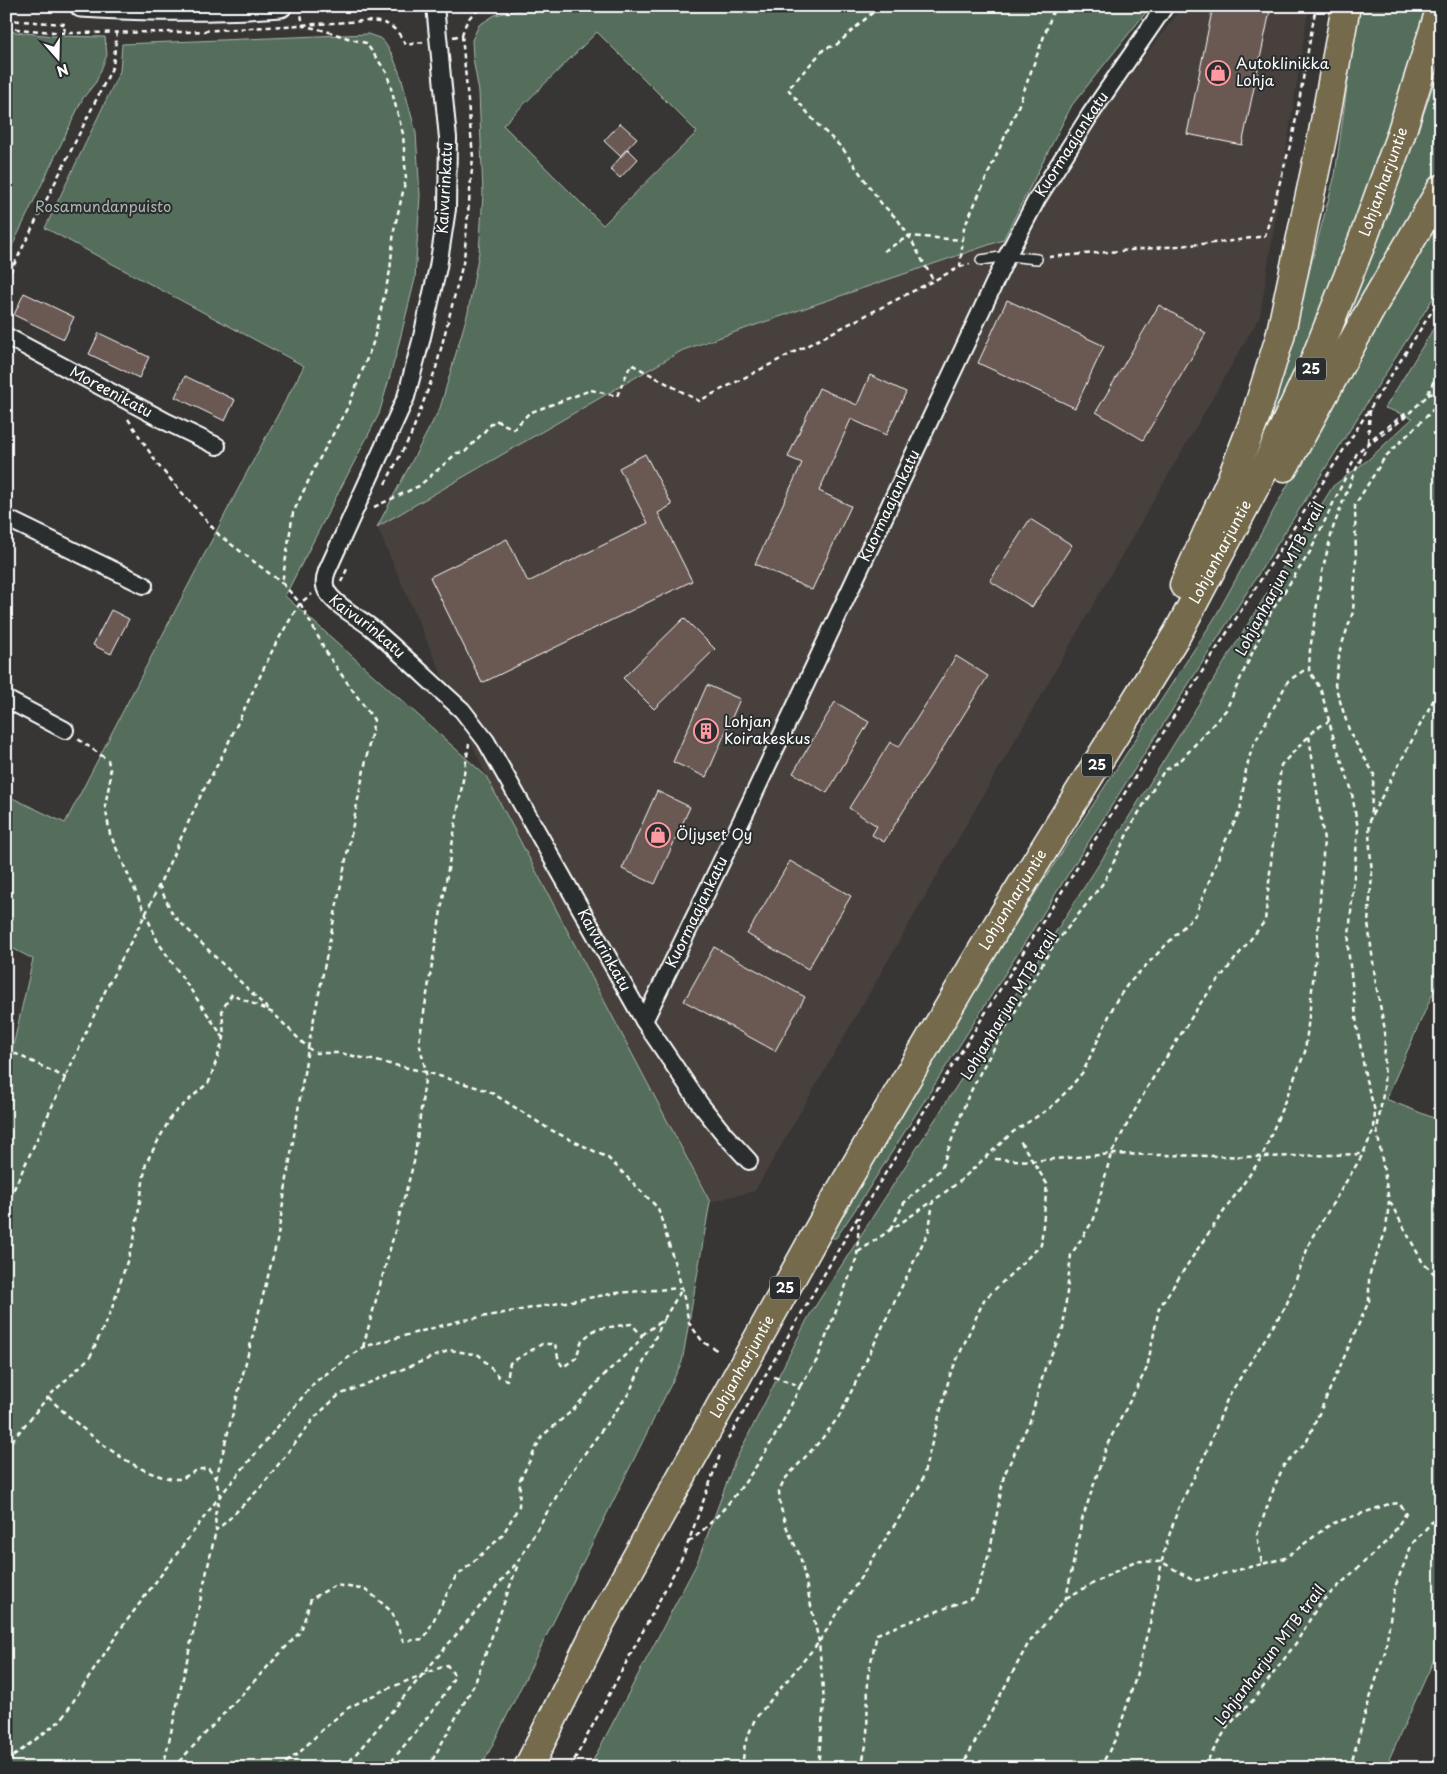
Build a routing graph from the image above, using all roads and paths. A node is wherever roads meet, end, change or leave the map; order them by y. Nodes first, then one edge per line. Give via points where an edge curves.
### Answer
1 (82, 6) edge
2 (281, 6) edge
3 (300, 6) edge
4 (435, 6) edge
5 (491, 6) edge
6 (880, 6) edge
7 (1055, 6) edge
8 (1165, 6) edge
9 (1316, 6) edge
10 (1346, 6) edge
11 (1441, 7) edge
12 (478, 8) edge
13 (6, 20) edge
14 (303, 26) junction
15 (6, 28) edge
16 (117, 31) junction
17 (64, 33) junction
18 (439, 39) junction
19 (1441, 190) edge
20 (908, 236) junction
21 (962, 240) junction
22 (884, 251) dead end
23 (1007, 256) junction
24 (6, 257) edge
25 (1037, 258) joint
26 (981, 260) dead end
27 (14, 265) junction
28 (6, 280) edge
29 (933, 281) junction
30 (1441, 297) edge
31 (6, 336) edge
32 (1441, 350) edge
33 (1441, 390) edge
34 (109, 391) junction
35 (1427, 396) junction
36 (1441, 402) edge
37 (1370, 408) junction
38 (1367, 445) junction
39 (217, 446) dead end
40 (374, 507) dead end
41 (6, 518) edge
42 (282, 583) junction
43 (325, 584) junction
44 (144, 585) dead end
45 (300, 603) junction
46 (1309, 670) junction
47 (1441, 686) edge
48 (6, 699) edge
49 (1131, 709) junction
50 (1328, 721) junction
51 (473, 723) junction
52 (65, 730) joint
53 (1310, 736) junction
54 (1371, 816) junction
55 (1063, 820) junction
56 (159, 885) junction
57 (146, 913) junction
58 (273, 1013) junction
59 (644, 1021) junction
60 (224, 1038) junction
61 (6, 1048) edge
62 (308, 1048) junction
63 (426, 1072) junction
64 (66, 1078) junction
65 (1019, 1140) dead end
66 (1111, 1154) junction
67 (1363, 1154) junction
68 (1262, 1157) junction
69 (995, 1159) dead end
70 (749, 1161) dead end
71 (1032, 1161) junction
72 (933, 1201) junction
73 (1389, 1201) junction
74 (6, 1206) edge
75 (859, 1215) junction
76 (891, 1229) junction
77 (857, 1252) junction
78 (857, 1257) junction
79 (1441, 1280) edge
80 (682, 1288) junction
81 (664, 1319) junction
82 (642, 1335) junction
83 (363, 1347) junction
84 (720, 1352) dead end
85 (800, 1386) junction
86 (48, 1397) junction
87 (725, 1445) dead end
88 (6, 1448) edge
89 (720, 1454) dead end
90 (216, 1479) junction
91 (220, 1496) junction
92 (1441, 1512) edge
93 (216, 1530) junction
94 (688, 1543) junction
95 (519, 1560) junction
96 (1162, 1562) junction
97 (1262, 1564) junction
98 (1066, 1598) junction
99 (819, 1642) junction
100 (420, 1676) junction
101 (6, 1762) edge
102 (163, 1768) edge
103 (173, 1768) edge
104 (279, 1768) edge
105 (344, 1768) edge
106 (386, 1768) edge
107 (428, 1768) edge
108 (528, 1768) edge
109 (570, 1768) edge
110 (742, 1768) edge
111 (818, 1768) edge
112 (861, 1768) edge
113 (961, 1768) edge
114 (1100, 1768) edge
115 (1204, 1768) edge
116 (1350, 1768) edge

1 - 2 street via 203,10
3 - 14 path
4 - 18 street, Kaivurinkatu
5 - 12 path
6 - 20 path via 835,46 825,48 788,89 843,149
7 - 21 path via 1018,107 964,228
8 - 23 street, Kuormaajankatu via 1042,190
9 - 25 path via 1293,135 1265,236
10 - 55 highway via 1300,248 1280,337 1254,421 1189,577 1140,666
11 - 49 highway, Lohjanharjuntie / 25 via 1400,137 1314,362 1265,468 1211,572
12 - 18 path via 465,25 462,35
13 - 17 path via 65,24
14 - 16 path via 186,32
14 - 18 path via 383,22 392,26 406,45
14 - 42 path via 325,29 366,43 386,73 403,134 406,179 373,343 349,405 293,513
15 - 17 path
16 - 17 path
16 - 27 path via 113,66
18 - 43 street, Kaivurinkatu via 448,138 447,209 438,267 406,396 324,578
19 - 49 highway via 1373,305 1218,586
20 - 21 path
20 - 22 path
20 - 29 path
21 - 29 path via 960,267
23 - 25 lane
23 - 26 lane
23 - 59 street, Kuormaajankatu
24 - 27 path
27 - 28 path
29 - 40 path via 699,401 631,364 617,396 591,390 529,413 514,429 495,420 465,452 457,453 419,486
30 - 37 path
31 - 34 street, Moreenikatu
32 - 35 path
33 - 35 path
34 - 39 street, Moreenikatu
34 - 42 path via 158,465 219,536
35 - 38 path
36 - 54 path via 1385,457 1355,506 1353,612 1340,650 1335,685 1350,733 1374,774
37 - 38 path
37 - 75 path
38 - 46 path via 1331,537 1322,572
38 - 76 path, Lohjanharjun MTB trail via 1357,453 1310,552 1272,612 1226,710 1182,759 1164,771 1132,824 1104,882 1051,949 982,1069 941,1169 904,1202
41 - 44 street
42 - 45 path
43 - 45 path
43 - 51 street, Kaivurinkatu via 334,600 372,628
45 - 56 path via 275,645
45 - 62 path via 329,657 374,720
46 - 50 path via 1320,690
46 - 72 path via 1288,681 1252,748 1240,811 1196,914 1128,984 1116,1001 1083,1072 1068,1090
47 - 54 path
48 - 52 street
49 - 55 highway, Lohjanharjuntie / 25
50 - 53 path
50 - 67 path via 1351,788 1358,829 1348,948 1357,1026 1375,1111 1374,1129
51 - 59 street, Kaivurinkatu via 491,749
51 - 63 path via 419,1042
52 - 57 path via 108,760 111,775 105,806 110,834
53 - 66 path via 1281,765 1265,921 1202,1000 1148,1086
53 - 68 path via 1324,840 1317,945 1304,1052
54 - 73 path via 1372,875 1368,923 1385,1030 1384,1088 1377,1130
55 - 108 highway, Lohjanharjuntie / 25 via 831,1207 599,1625
56 - 57 path
56 - 58 path via 173,915
57 - 60 path via 158,942
57 - 64 path via 108,985
58 - 60 path via 232,994 222,1010
58 - 62 path
59 - 70 street, Kaivurinkatu via 700,1104
60 - 86 path via 209,1082 172,1116 146,1163 134,1240 112,1308 90,1357
61 - 64 path
62 - 63 path via 316,1053 340,1053
62 - 90 path via 277,1241
63 - 80 path via 489,1091 549,1128 608,1158 658,1208
63 - 83 path via 414,1162
64 - 74 path
65 - 71 path
66 - 68 path
66 - 71 path
66 - 112 path via 1094,1219 1071,1255 1063,1328 1045,1368 1030,1421 1004,1475 990,1551 974,1597 877,1634 868,1675 867,1741
67 - 68 path
67 - 96 path via 1311,1239 1286,1306 1228,1397 1206,1453 1178,1509
68 - 98 path via 1158,1308 1147,1368 1107,1445 1082,1520
69 - 71 path
71 - 99 path via 1047,1184 1041,1245 984,1300 950,1375 921,1484
72 - 76 path
72 - 99 path via 929,1230 840,1415 784,1480 779,1491 786,1526 800,1556
73 - 79 path via 1423,1263
73 - 97 path via 1386,1230 1369,1276 1369,1301 1306,1441 1284,1465 1257,1535
75 - 77 path
75 - 87 path
76 - 77 path
77 - 78 path
78 - 85 path via 817,1360
78 - 85 path via 816,1359 799,1385 774,1377
80 - 81 path
80 - 83 path via 616,1293 460,1321
80 - 84 path via 689,1323 703,1342
81 - 82 path
81 - 95 path via 629,1393 569,1475
82 - 93 path via 631,1324 596,1329 582,1340 576,1358 563,1367 555,1344 542,1344 510,1363 507,1380 499,1377 479,1355 450,1350 339,1395 315,1417 261,1486
82 - 103 path via 573,1410 542,1436 520,1480 519,1506 502,1536 455,1578 424,1639 402,1641 392,1612 367,1590 336,1585 311,1599 301,1631
83 - 91 path via 315,1382
85 - 94 path via 758,1462 725,1509
86 - 88 path
86 - 90 path via 91,1436 157,1476 178,1480 208,1468
89 - 94 path
90 - 91 path
91 - 93 path via 215,1515
91 - 101 path via 122,1627 61,1720
92 - 116 path via 1412,1544 1395,1587 1385,1652
93 - 102 path
94 - 109 path
95 - 100 path
95 - 107 path via 474,1683
96 - 97 path via 1194,1581
96 - 98 path via 1135,1561
96 - 114 path via 1135,1680 1117,1736
97 - 115 path, Lohjanharjun MTB trail via 1285,1558 1331,1524 1353,1516 1399,1503 1406,1513 1390,1538 1319,1604 1296,1643 1228,1726
98 - 113 path via 1028,1644
99 - 110 path via 755,1719 745,1743
99 - 111 path via 824,1702
100 - 104 path via 348,1708
100 - 105 path
100 - 106 path via 448,1665 455,1676 438,1704

